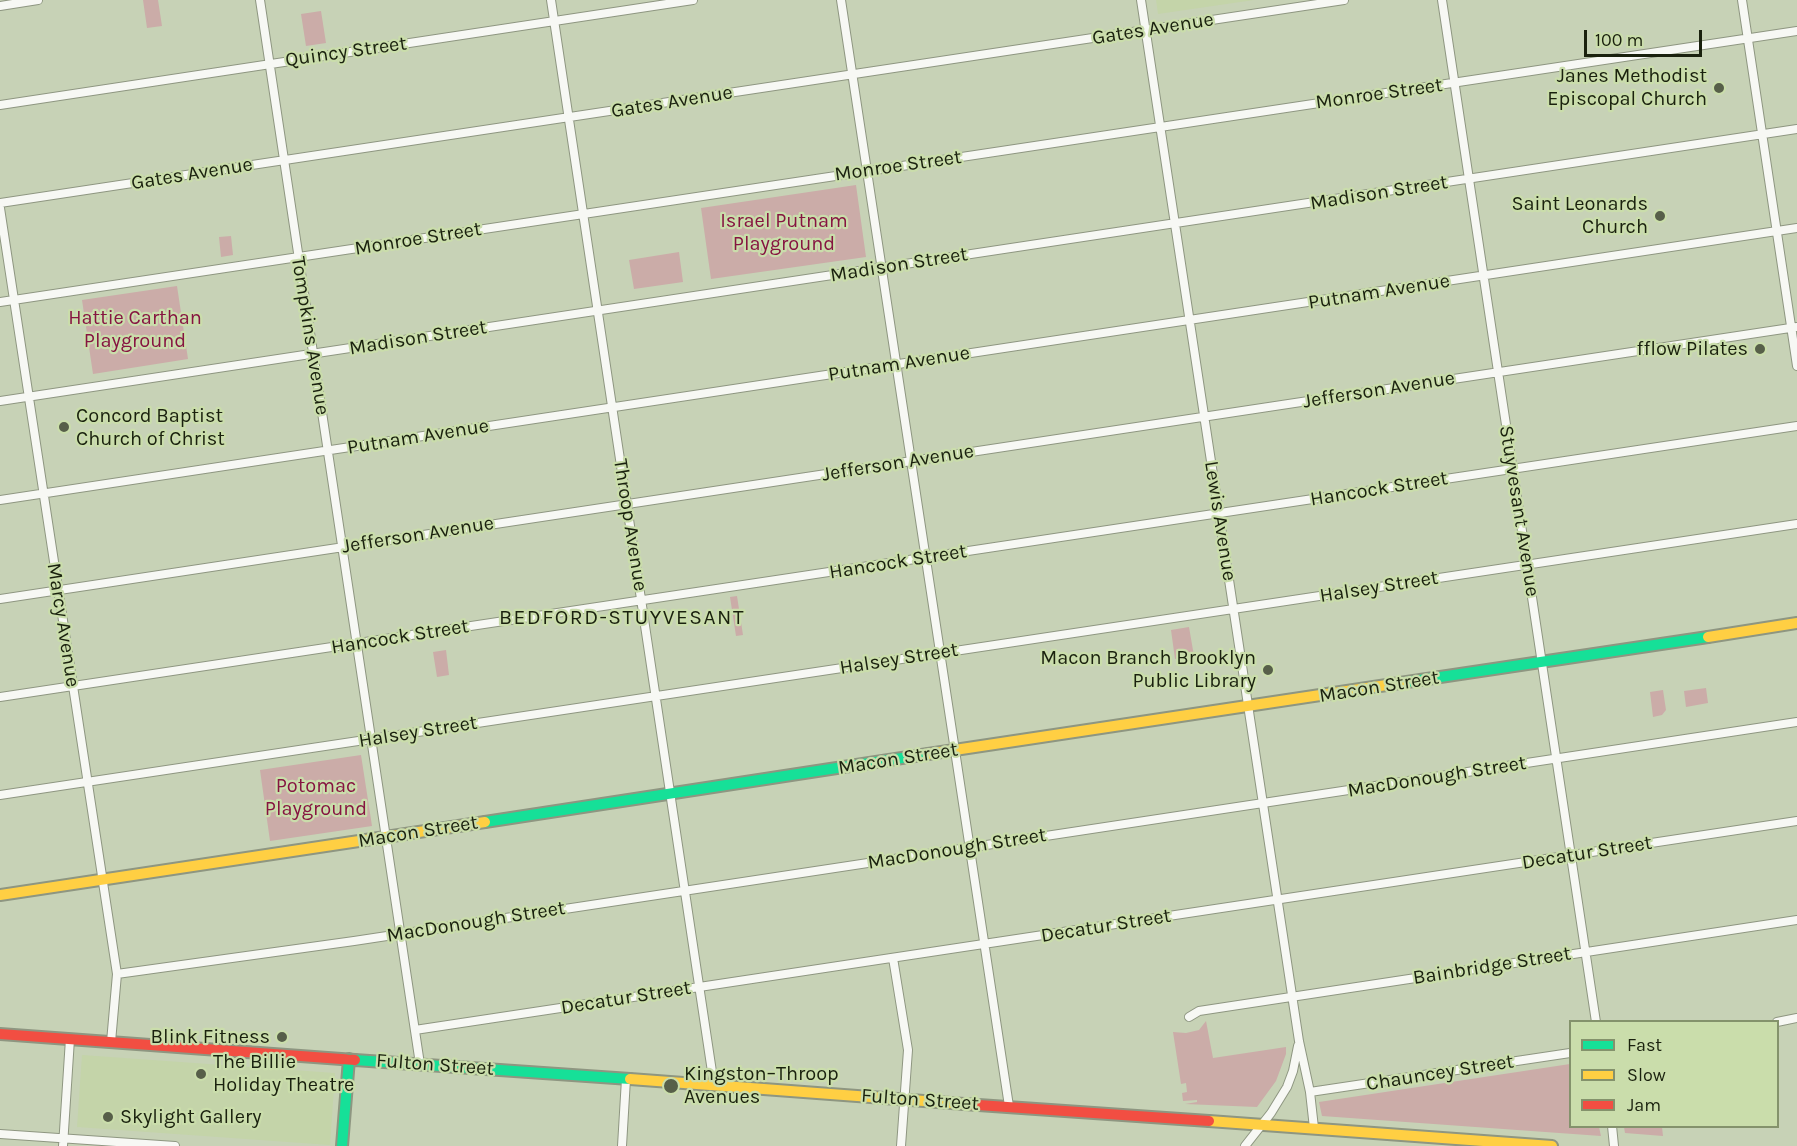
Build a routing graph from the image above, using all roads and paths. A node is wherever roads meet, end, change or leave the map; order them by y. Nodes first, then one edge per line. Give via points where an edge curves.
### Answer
1 (38, 0) edge
2 (260, 0) edge
3 (551, 0) edge
4 (693, 0) edge
5 (841, 0) edge
6 (1141, 0) edge
7 (1344, 0) edge
8 (1442, 0) edge
9 (1742, 0) edge
10 (0, 6) edge
11 (554, 21) junction
12 (1146, 30) junction
13 (1797, 31) edge
14 (1748, 39) junction
15 (270, 63) junction
16 (853, 75) junction
17 (1454, 83) junction
18 (0, 105) edge
19 (568, 118) junction
20 (1160, 127) junction
21 (1797, 129) edge
22 (1762, 135) junction
23 (284, 160) junction
24 (867, 170) junction
25 (1469, 179) junction
26 (0, 203) edge
27 (0, 208) edge
28 (583, 214) junction
29 (1175, 223) junction
30 (1797, 228) edge
31 (1776, 232) junction
32 (298, 257) junction
33 (882, 268) junction
34 (1484, 276) junction
35 (14, 300) junction
36 (0, 302) edge
37 (597, 311) junction
38 (1190, 320) junction
39 (1794, 327) edge
40 (313, 354) junction
41 (897, 364) junction
42 (1797, 366) edge
43 (1498, 372) junction
44 (28, 397) junction
45 (0, 401) edge
46 (612, 407) junction
47 (1204, 416) junction
48 (1797, 426) edge
49 (328, 450) junction
50 (911, 461) junction
51 (1512, 469) junction
52 (43, 493) junction
53 (0, 500) edge
54 (626, 504) junction
55 (1219, 513) junction
56 (1797, 524) edge
57 (342, 547) junction
58 (926, 558) junction
59 (1527, 564) junction
60 (58, 590) junction
61 (0, 599) edge
62 (641, 601) junction
63 (1233, 608) junction
64 (1797, 623) edge
65 (357, 644) junction
66 (940, 653) junction
67 (1541, 662) junction
68 (72, 687) junction
69 (655, 696) junction
70 (0, 697) edge
71 (1248, 706) junction
72 (1797, 722) edge
73 (371, 739) junction
74 (955, 750) junction
75 (1556, 759) junction
76 (87, 782) junction
77 (670, 794) junction
78 (0, 795) edge
79 (1263, 803) junction
80 (1797, 821) edge
81 (386, 836) junction
82 (970, 848) junction
83 (1571, 855) junction
84 (102, 879) junction
85 (685, 890) junction
86 (0, 895) edge
87 (1278, 900) junction
88 (1797, 920) edge
89 (401, 933) junction
90 (983, 944) junction
91 (1585, 952) junction
92 (893, 958) junction
93 (117, 974) junction
94 (699, 987) junction
95 (1292, 996) junction
96 (1189, 1017) dead end
97 (1797, 1018) edge
98 (1596, 1020) edge
99 (1779, 1022) edge
100 (415, 1030) junction
101 (0, 1034) edge
102 (70, 1039) junction
103 (1299, 1041) junction
104 (111, 1042) junction
105 (1569, 1053) edge
106 (349, 1059) junction
107 (420, 1064) junction
108 (626, 1079) junction
109 (714, 1085) junction
110 (1310, 1092) junction
111 (904, 1099) junction
112 (1008, 1106) junction
113 (1262, 1124) junction
114 (1314, 1128) junction
115 (1612, 1128) edge
116 (0, 1134) edge
117 (63, 1142) edge
118 (1460, 1142) edge
119 (174, 1146) edge
120 (342, 1146) edge
121 (621, 1146) edge
122 (901, 1146) edge
123 (1245, 1146) edge
124 (1552, 1146) edge
125 (1614, 1146) edge

1 - 10 street
2 - 15 street, Tompkins Avenue
3 - 11 street, Throop Avenue
4 - 11 street, Quincy Street
5 - 16 street
6 - 12 street, Lewis Avenue
7 - 12 street, Gates Avenue
8 - 17 street, Stuyvesant Avenue
9 - 14 street
11 - 15 street, Quincy Street
11 - 19 street, Throop Avenue
12 - 16 street, Gates Avenue
12 - 20 street, Lewis Avenue
13 - 14 street, Monroe Street
14 - 17 street, Monroe Street
14 - 22 street
15 - 18 street, Quincy Street
15 - 23 street, Tompkins Avenue
16 - 19 street, Gates Avenue
16 - 24 street
17 - 20 street, Monroe Street
17 - 25 street, Stuyvesant Avenue
19 - 23 street, Gates Avenue
19 - 28 street, Throop Avenue
20 - 24 street, Monroe Street
20 - 29 street, Lewis Avenue
21 - 22 street, Madison Street
22 - 25 street, Madison Street
22 - 31 street
23 - 26 street, Gates Avenue
23 - 32 street, Tompkins Avenue
24 - 28 street, Monroe Street
24 - 33 street
25 - 29 street, Madison Street
25 - 34 street, Stuyvesant Avenue
27 - 35 street, Marcy Avenue
28 - 32 street, Monroe Street
28 - 37 street, Throop Avenue
29 - 33 street, Madison Street
29 - 38 street, Lewis Avenue
30 - 31 street, Putnam Avenue
31 - 34 street, Putnam Avenue
31 - 39 street
32 - 35 street, Monroe Street
32 - 40 street, Tompkins Avenue
33 - 37 street, Madison Street
33 - 41 street
34 - 38 street, Putnam Avenue
34 - 43 street, Stuyvesant Avenue
35 - 36 street, Monroe Street
35 - 44 street, Marcy Avenue
37 - 40 street, Madison Street
37 - 46 street, Throop Avenue
38 - 41 street, Putnam Avenue
38 - 47 street, Lewis Avenue
39 - 42 street
39 - 43 street, Jefferson Avenue
40 - 44 street, Madison Street
40 - 49 street, Tompkins Avenue
41 - 46 street, Putnam Avenue
41 - 50 street
43 - 47 street, Jefferson Avenue
43 - 51 street, Stuyvesant Avenue
44 - 45 street, Madison Street
44 - 52 street, Marcy Avenue
46 - 49 street, Putnam Avenue
46 - 54 street, Throop Avenue
47 - 50 street, Jefferson Avenue
47 - 55 street, Lewis Avenue
48 - 51 street, Hancock Street
49 - 52 street, Putnam Avenue
49 - 57 street, Tompkins Avenue
50 - 54 street, Jefferson Avenue
50 - 58 street
51 - 55 street, Hancock Street
51 - 59 street, Stuyvesant Avenue
52 - 53 street, Putnam Avenue
52 - 60 street, Marcy Avenue
54 - 57 street, Jefferson Avenue
54 - 62 street, Throop Avenue
55 - 58 street, Hancock Street
55 - 63 street, Lewis Avenue
56 - 59 street, Halsey Street
57 - 60 street, Jefferson Avenue
57 - 65 street, Tompkins Avenue
58 - 62 street, Hancock Street
58 - 66 street
59 - 63 street, Halsey Street
59 - 67 street, Stuyvesant Avenue
60 - 61 street, Jefferson Avenue
60 - 68 street, Marcy Avenue
62 - 65 street, Hancock Street
62 - 69 street, Throop Avenue
63 - 66 street, Halsey Street
63 - 71 street, Lewis Avenue
64 - 67 street, Macon Street
65 - 68 street, Hancock Street
65 - 73 street, Tompkins Avenue
66 - 69 street, Halsey Street
66 - 74 street
67 - 71 street, Macon Street
67 - 75 street, Stuyvesant Avenue
68 - 70 street, Hancock Street
68 - 76 street, Marcy Avenue
69 - 73 street, Halsey Street
69 - 77 street, Throop Avenue
71 - 74 street, Macon Street
71 - 79 street, Lewis Avenue
72 - 75 street, MacDonough Street
73 - 76 street, Halsey Street
73 - 81 street, Tompkins Avenue
74 - 77 street, Macon Street
74 - 82 street
75 - 79 street, MacDonough Street
75 - 83 street, Stuyvesant Avenue
76 - 78 street, Halsey Street
76 - 84 street, Marcy Avenue
77 - 81 street, Macon Street
77 - 85 street, Throop Avenue
79 - 82 street, MacDonough Street
79 - 87 street, Lewis Avenue
80 - 83 street, Decatur Street
81 - 84 street, Macon Street
81 - 89 street, Tompkins Avenue
82 - 85 street, MacDonough Street
82 - 90 street
83 - 87 street, Decatur Street
83 - 91 street, Stuyvesant Avenue
84 - 86 street, Macon Street
84 - 93 street, Marcy Avenue
85 - 89 street, MacDonough Street
85 - 94 street, Throop Avenue
87 - 90 street, Decatur Street
87 - 95 street, Lewis Avenue
88 - 91 street, Bainbridge Street
89 - 93 street, MacDonough Street
89 - 100 street, Tompkins Avenue
90 - 92 street, Decatur Street
90 - 112 street
91 - 95 street, Bainbridge Street
91 - 98 street, Stuyvesant Avenue
92 - 94 street, Decatur Street
92 - 111 street via 908,1050
93 - 104 street, Marcy Avenue
94 - 100 street, Decatur Street
94 - 109 street, Throop Avenue
95 - 96 street, Bainbridge Street via 1199,1011
95 - 103 street, Lewis Avenue
97 - 99 street
100 - 107 street, Tompkins Avenue
101 - 102 street, Fulton Street
102 - 104 street, Fulton Street
102 - 117 street
103 - 110 street, Lewis Avenue
103 - 113 street, Lewis Avenue via 1287,1087
104 - 106 street, Fulton Street
105 - 110 street, Chauncey Street
106 - 107 street, Fulton Street
106 - 120 street
107 - 108 street, Fulton Street
108 - 109 street, Fulton Street
108 - 121 street
109 - 111 street, Fulton Street
110 - 114 street, Lewis Avenue
111 - 112 street, Fulton Street
111 - 122 street
112 - 113 street, Fulton Street
113 - 114 street, Fulton Street
113 - 123 street, Lewis Avenue
114 - 118 street, Fulton Street
115 - 125 street
116 - 117 street
117 - 119 street
118 - 124 street, Fulton Street

